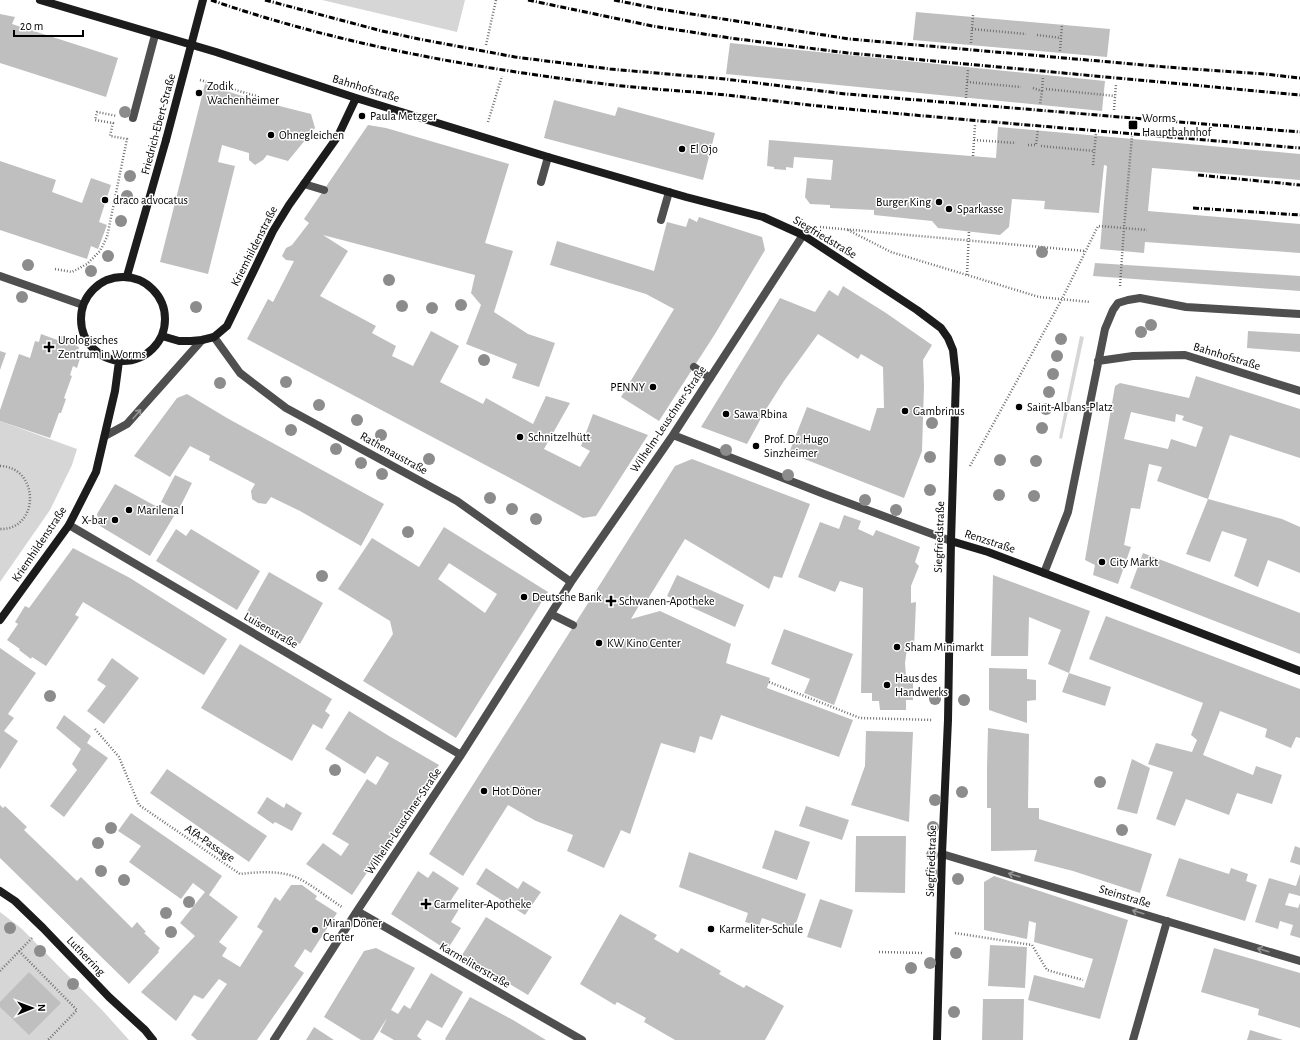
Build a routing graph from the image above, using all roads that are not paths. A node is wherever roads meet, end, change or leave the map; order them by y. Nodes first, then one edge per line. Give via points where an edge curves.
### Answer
1 (40, 0) edge
2 (203, 0) edge
3 (155, 35) junction
4 (356, 98) junction
5 (133, 118) road end
6 (548, 157) junction
7 (541, 182) dead end
8 (304, 184) junction
9 (324, 190) dead end
10 (669, 192) junction
11 (686, 197) joint
12 (661, 220) dead end
13 (802, 235) junction
14 (0, 276) edge
15 (128, 276) junction
16 (83, 306) junction
17 (1300, 314) edge
18 (162, 336) junction
19 (214, 337) junction
20 (202, 340) junction
21 (119, 361) junction
22 (1098, 361) junction
23 (694, 367) dead end
24 (710, 378) junction
25 (1300, 390) edge
26 (673, 435) junction
27 (105, 436) junction
28 (69, 525) junction
29 (951, 541) junction
30 (1044, 572) junction
31 (571, 582) junction
32 (551, 614) junction
33 (0, 620) edge
34 (573, 625) dead end
35 (1300, 671) edge
36 (461, 755) junction
37 (942, 854) junction
38 (0, 891) edge
39 (356, 913) junction
40 (1167, 921) junction
41 (1300, 961) edge
42 (153, 1040) edge
43 (274, 1040) edge
44 (582, 1040) edge
45 (937, 1040) edge
46 (1133, 1040) edge

1 - 3 street, Bahnhofstraße
2 - 15 street, Friedrich-Ebert-Straße, bridge
3 - 4 street, Bahnhofstraße via 216,52
3 - 5 street
4 - 6 street, Bahnhofstraße
4 - 8 street, Kriemhildenstraße via 338,136
6 - 7 street
6 - 10 street, Bahnhofstraße
8 - 9 street
8 - 19 street, Kriemhildenstraße via 273,231 227,326
10 - 11 street, Bahnhofstraße
10 - 12 street
11 - 13 street, Siegfriedstraße via 763,217
13 - 24 street, Wilhelm-Leuschner-Straße
13 - 29 street, Siegfriedstraße via 917,310 941,328 948,338 955,362 956,378
14 - 16 street
15 - 16 street via 108,279 100,284 93,289
15 - 18 street via 144,281 158,294 166,315
16 - 21 street via 82,324 90,345 101,355
17 - 22 street via 1186,307 1140,298 1128,300 1118,304 1113,310
18 - 20 street, Kriemhildenstraße via 179,341
18 - 21 street via 150,351 141,357
19 - 20 street, Kriemhildenstraße
19 - 31 street, Rathenaustraße via 240,373 286,408 457,501
27 -> 20 street via 127,424
21 - 27 street, Kriemhildenstraße
22 - 25 street, Bahnhofstraße via 1133,356 1185,355
22 - 30 street via 1068,512
23 - 24 street
24 - 26 street, Wilhelm-Leuschner-Straße
26 - 29 street, Renzstraße
26 - 31 street, Wilhelm-Leuschner-Straße
27 - 28 street, Kriemhildenstraße via 96,472
28 - 33 street, Kriemhildenstraße
28 - 36 street, Luisenstraße
29 - 30 street, Renzstraße
29 - 37 street, Siegfriedstraße via 948,720
30 - 35 street, Renzstraße
31 - 32 street, Wilhelm-Leuschner-Straße
32 - 34 street
32 - 36 street, Wilhelm-Leuschner-Straße
36 - 39 street, Wilhelm-Leuschner-Straße
40 -> 37 street, Steinstraße
37 - 45 street, Siegfriedstraße
38 - 42 street, Lutherring via 15,901 43,928
39 - 43 street, Wilhelm-Leuschner-Straße
39 - 44 street, Karmeliterstraße
41 -> 40 street, Steinstraße
40 - 46 street

